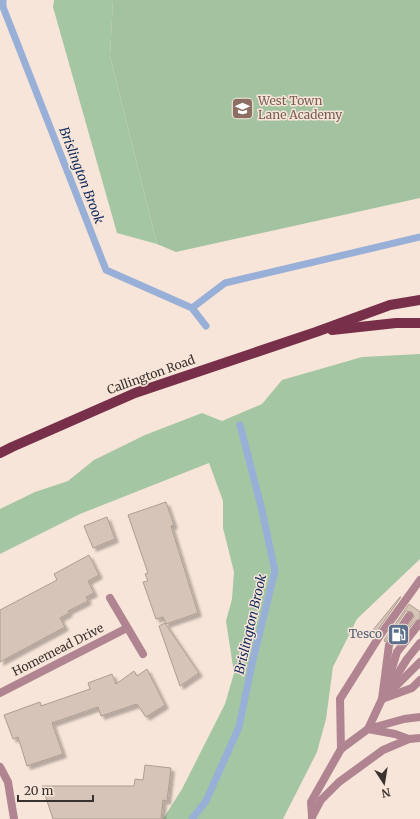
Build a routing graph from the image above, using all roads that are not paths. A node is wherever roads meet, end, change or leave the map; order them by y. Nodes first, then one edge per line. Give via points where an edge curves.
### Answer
1 (420, 300) edge
2 (420, 323) edge
3 (316, 332) junction
4 (0, 453) edge
5 (420, 580) edge
6 (110, 598) dead end
7 (400, 609) junction
8 (409, 616) junction
9 (420, 624) edge
10 (127, 628) junction
11 (420, 643) edge
12 (143, 654) dead end
13 (420, 662) edge
14 (420, 680) edge
15 (0, 693) edge
16 (382, 699) junction
17 (420, 717) edge
18 (368, 729) junction
19 (420, 738) edge
20 (409, 739) junction
21 (341, 749) junction
22 (0, 767) edge
23 (311, 818) edge
24 (14, 819) edge

1 - 3 main road, Callington Road via 390,305
2 - 3 main road, Callington Road via 396,323
3 - 4 main road, Callington Road via 135,393
5 - 7 street
6 - 10 street
7 - 8 street
7 - 21 street via 340,699
8 - 9 street
8 - 16 street via 389,645
9 - 16 street via 397,652
10 - 12 street
10 - 15 street, Homemead Drive
11 - 16 street
13 - 16 street
14 - 16 street via 412,688
16 - 18 street
17 - 18 street
18 - 20 street
18 - 21 street
19 - 20 street
20 - 23 street via 383,750 339,782 321,800
21 - 23 street via 311,802
22 - 24 street via 8,782

